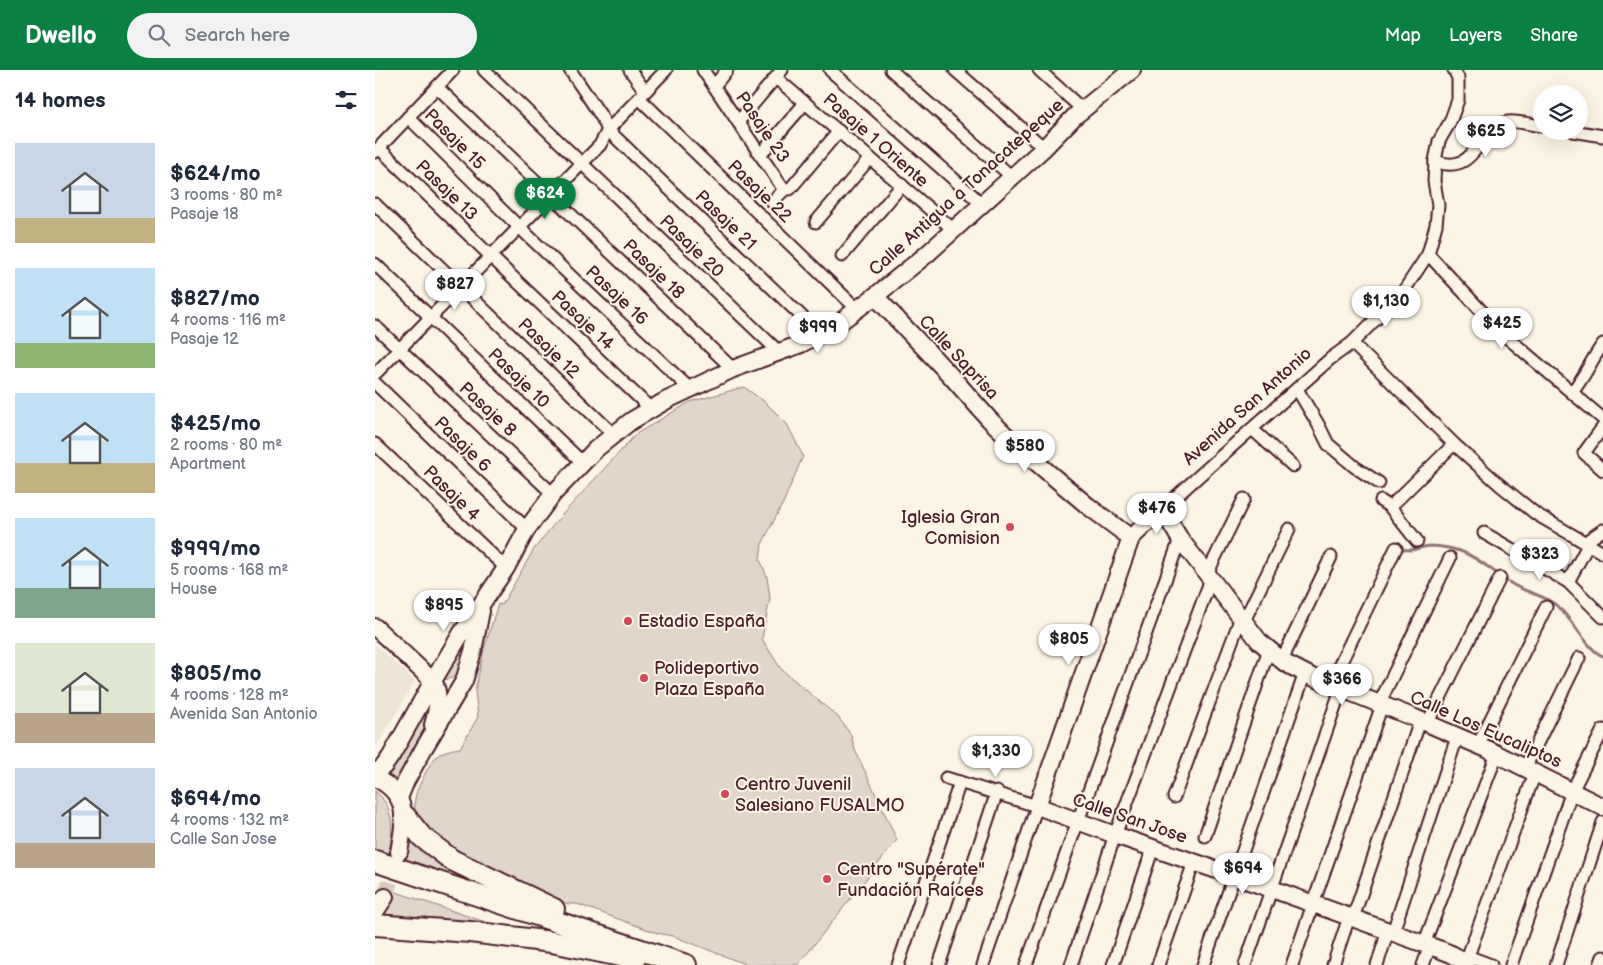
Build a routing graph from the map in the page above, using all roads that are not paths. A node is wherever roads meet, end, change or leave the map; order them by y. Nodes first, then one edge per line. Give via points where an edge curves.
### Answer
1 (453, 70) edge
2 (484, 70) edge
3 (570, 70) edge
4 (630, 70) edge
5 (666, 70) edge
6 (703, 70) edge
7 (727, 70) edge
8 (829, 70) edge
9 (891, 70) edge
10 (955, 70) edge
11 (1039, 70) edge
12 (1454, 70) edge
13 (1124, 73) edge
14 (779, 74) edge
15 (714, 86) junction
16 (437, 87) junction
17 (642, 95) junction
18 (805, 103) junction
19 (1083, 109) junction
20 (408, 117) junction
21 (738, 122) junction
22 (1533, 125) edge
23 (608, 130) junction
24 (839, 131) junction
25 (1588, 134) edge
26 (1603, 136) edge
27 (1045, 148) junction
28 (377, 150) edge
29 (760, 155) junction
30 (870, 158) junction
31 (1435, 161) junction
32 (581, 164) junction
33 (1012, 177) junction
34 (902, 185) junction
35 (791, 189) dead end
36 (551, 195) junction
37 (772, 202) dead end
38 (375, 204) edge
39 (982, 204) junction
40 (816, 222) dead end
41 (519, 227) junction
42 (954, 230) junction
43 (1428, 254) junction
44 (491, 256) junction
45 (842, 256) dead end
46 (375, 264) edge
47 (460, 287) junction
48 (875, 296) junction
49 (857, 309) junction
50 (431, 317) junction
51 (375, 326) edge
52 (821, 335) junction
53 (1352, 343) junction
54 (1603, 344) edge
55 (399, 350) junction
56 (779, 352) junction
57 (733, 369) junction
58 (375, 374) edge
59 (375, 383) edge
60 (690, 389) junction
61 (1297, 389) junction
62 (1572, 392) junction
63 (651, 409) junction
64 (1603, 419) edge
65 (1603, 427) edge
66 (1252, 429) junction
67 (613, 434) junction
68 (375, 444) edge
69 (1454, 444) junction
70 (583, 463) junction
71 (1293, 466) dead end
72 (1603, 470) edge
73 (1379, 482) dead end
74 (553, 494) junction
75 (1244, 499) dead end
76 (1162, 509) junction
77 (527, 529) junction
78 (1289, 529) dead end
79 (1603, 530) edge
80 (1484, 533) dead end
81 (1131, 538) junction
82 (1180, 539) junction
83 (1417, 541) dead end
84 (1586, 544) junction
85 (1396, 548) dead end
86 (1603, 553) edge
87 (1331, 557) dead end
88 (1450, 558) dead end
89 (506, 568) junction
90 (1209, 576) junction
91 (1500, 578) dead end
92 (1568, 582) junction
93 (483, 602) junction
94 (1545, 607) dead end
95 (1603, 617) edge
96 (1242, 619) junction
97 (375, 627) edge
98 (1269, 649) junction
99 (1579, 658) dead end
100 (1282, 660) junction
101 (469, 668) junction
102 (1305, 673) junction
103 (433, 681) junction
104 (1335, 687) junction
105 (1381, 704) junction
106 (1424, 722) junction
107 (1603, 730) edge
108 (1457, 737) junction
109 (1478, 745) junction
110 (424, 748) junction
111 (1497, 754) junction
112 (1530, 770) junction
113 (375, 773) edge
114 (375, 778) edge
115 (946, 778) dead end
116 (961, 782) junction
117 (1572, 790) junction
118 (997, 792) junction
119 (1174, 797) dead end
120 (1037, 806) junction
121 (402, 807) junction
122 (1603, 807) edge
123 (1077, 821) junction
124 (1603, 822) edge
125 (1115, 835) junction
126 (1205, 836) dead end
127 (1153, 848) junction
128 (399, 852) tunnel mouth
129 (375, 861) edge
130 (1193, 862) junction
131 (375, 874) edge
132 (1234, 876) junction
133 (1272, 888) junction
134 (385, 897) tunnel mouth
135 (1314, 904) junction
136 (375, 912) edge
137 (1351, 917) junction
138 (375, 925) edge
139 (1390, 931) junction
140 (1427, 945) junction
141 (1603, 957) edge
142 (1466, 962) edge
143 (652, 963) edge
144 (685, 965) edge
145 (898, 965) edge
146 (939, 965) edge
147 (983, 965) edge
148 (1026, 965) edge
149 (1071, 965) edge
150 (1113, 965) edge
151 (1158, 965) edge
152 (1203, 965) edge
153 (1245, 965) edge
154 (1292, 965) edge
155 (1333, 965) edge
156 (1377, 965) edge
157 (1423, 965) edge
158 (1491, 965) edge
159 (1511, 965) edge
160 (1556, 965) edge
161 (1600, 965) edge

1 - 16 street
2 - 32 street, Pasaje 20
3 - 23 street, Pasaje 21
4 - 17 street, Pasaje 22
5 - 17 street
6 - 15 street, Pasaje 23
7 - 15 street
8 - 39 street
9 - 33 street
10 - 27 street
11 - 19 street
12 - 31 street, Avenida San Antonio via 1458,100 1439,142
13 - 19 street, Calle Antigua a Tonacatepeque
14 - 18 street, Pasaje 1 Oriente
14 - 21 street
15 - 21 street, Pasaje 23
16 - 20 street
16 - 36 street, Pasaje 18
17 - 23 street
17 - 49 street, Pasaje 22
18 - 24 street, Pasaje 1 Oriente
18 - 29 street
19 - 27 street, Calle Antigua a Tonacatepeque
20 - 28 street
20 - 41 street, Pasaje 15
21 - 29 street, Pasaje 23
22 - 31 street via 1507,122 1495,127 1460,163 1446,165
23 - 32 street via 600,145
23 - 52 street, Pasaje 21
24 - 30 street, Pasaje 1 Oriente
24 - 35 street
25 - 26 street
27 - 33 street, Calle Antigua a Tonacatepeque
28 - 44 street, Pasaje 13
29 - 37 street, Pasaje 23 via 784,190
30 - 34 street, Pasaje 1 Oriente
30 - 40 street
31 - 43 street, Avenida San Antonio via 1438,205
32 - 36 street
32 - 56 street, Pasaje 20
33 - 39 street, Calle Antigua a Tonacatepeque
34 - 42 street, Pasaje 1 Oriente
34 - 45 street
36 - 41 street
36 - 57 street, Pasaje 18
38 - 47 street, Pasaje 12
39 - 42 street, Calle Antigua a Tonacatepeque
41 - 44 street
41 - 60 street, Pasaje 16
42 - 48 street, Calle Antigua a Tonacatepeque
43 - 53 street, Avenida San Antonio via 1405,289
43 - 62 street via 1502,333
44 - 47 street
44 - 63 street, Pasaje 14
46 - 50 street, Pasaje 10
47 - 50 street
47 - 67 street, Pasaje 12
48 - 49 street, Calle Antigua a Tonacatepeque
48 - 81 street, Calle Saprisa via 1018,447
49 - 52 street, Calle Antigua a Tonacatepeque
50 - 55 street
50 - 70 street, Pasaje 10
51 - 55 street, Pasaje 8
52 - 56 street, Calle Antigua a Tonacatepeque
53 - 61 street, Avenida San Antonio
53 - 69 street
54 - 62 street via 1583,380
55 - 58 street
55 - 74 street, Pasaje 8
56 - 57 street, Calle Antigua a Tonacatepeque
57 - 60 street, Calle Antigua a Tonacatepeque
59 - 77 street, Pasaje 6
60 - 63 street, Calle Antigua a Tonacatepeque
61 - 66 street, Avenida San Antonio
61 - 73 street via 1328,444 1355,468
62 - 64 street
63 - 67 street, Calle Antigua a Tonacatepeque
65 - 72 street via 1584,453
66 - 71 street
66 - 76 street, Avenida San Antonio
67 - 70 street, Calle Antigua a Tonacatepeque
68 - 89 street, Pasaje 4
69 - 83 street via 1385,504
69 - 84 street via 1536,514
70 - 74 street, Calle Antigua a Tonacatepeque
74 - 77 street, Calle Antigua a Tonacatepeque
75 - 90 street
76 - 81 street, Avenida San Antonio
76 - 82 street, Calle Los Eucaliptos
77 - 89 street, Calle Antigua a Tonacatepeque
78 - 96 street
79 - 84 street
80 - 92 street
81 - 120 street, Avenida San Antonio
82 - 90 street, Calle Los Eucaliptos
82 - 123 street
84 - 86 street
84 - 92 street
85 - 104 street
87 - 100 street
88 - 105 street
89 - 93 street, Calle Antigua a Tonacatepeque
90 - 96 street, Calle Los Eucaliptos
90 - 125 street
91 - 106 street
92 - 95 street
93 - 101 street, Calle Antigua a Tonacatepeque
93 - 103 street, Calle Antigua a Tonacatepeque
94 - 109 street
96 - 98 street, Calle Los Eucaliptos
96 - 119 street
97 - 103 street
98 - 100 street, Calle Los Eucaliptos
98 - 126 street
99 - 112 street
100 - 102 street, Calle Los Eucaliptos
101 - 103 street via 458,679 445,683
101 - 110 street, Calle Antigua a Tonacatepeque
102 - 104 street, Calle Los Eucaliptos
102 - 132 street
103 - 110 street, Calle Antigua a Tonacatepeque via 438,693 437,702
103 - 113 street, Calle Antigua a Tonacatepeque via 391,756
104 - 105 street, Calle Los Eucaliptos
104 - 133 street
105 - 106 street, Calle Los Eucaliptos
105 - 135 street
106 - 108 street, Calle Los Eucaliptos
106 - 137 street
107 - 117 street
108 - 109 street, Calle Los Eucaliptos
108 - 139 street
109 - 111 street, Calle Los Eucaliptos
110 - 121 street, Calle Antigua a Tonacatepeque
111 - 112 street, Calle Los Eucaliptos
111 - 140 street
112 - 117 street, Calle Los Eucaliptos
112 - 142 street
114 - 121 street via 390,787
115 - 116 street, Calle San Jose
116 - 118 street, Calle San Jose
116 - 145 street
117 - 122 street, Calle Los Eucaliptos
117 - 159 street
118 - 120 street, Calle San Jose
118 - 146 street
120 - 123 street, Calle San Jose
120 - 147 street
121 - 128 street, Calle Antigua a Tonacatepeque
121 - 144 highway via 422,837 452,860 573,919
123 - 125 street, Calle San Jose
123 - 148 street
124 - 160 street
125 - 127 street, Calle San Jose
125 - 149 street
127 - 130 street, Calle San Jose
127 - 150 street
129 - 144 highway
130 - 132 street, Calle San Jose
130 - 151 street
131 - 143 highway
132 - 133 street, Calle San Jose
132 - 152 street
133 - 135 street, Calle San Jose
133 - 153 street
134 - 136 street
135 - 137 street, Calle San Jose
135 - 154 street
137 - 139 street, Calle San Jose
137 - 155 street
138 - 143 highway via 552,942
139 - 140 street, Calle San Jose
139 - 156 street
140 - 142 street, Calle San Jose
140 - 157 street
141 - 161 street
142 - 158 street

